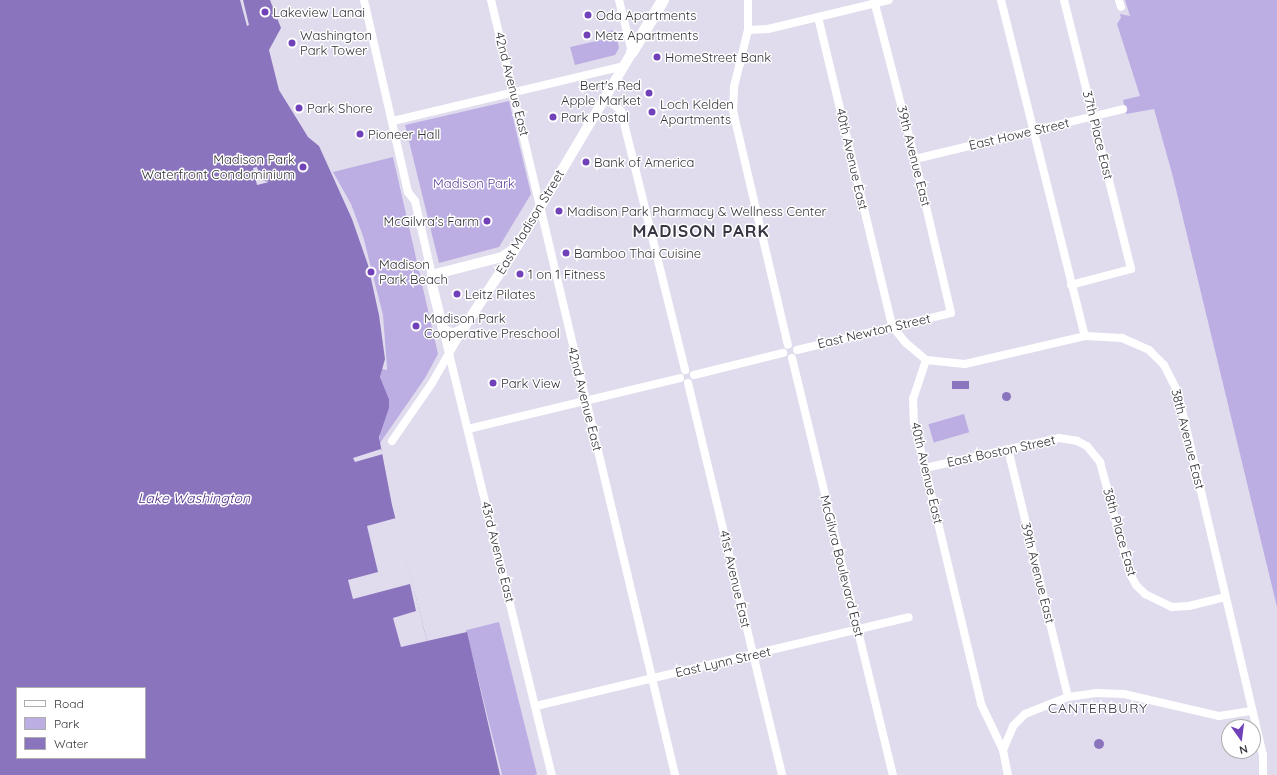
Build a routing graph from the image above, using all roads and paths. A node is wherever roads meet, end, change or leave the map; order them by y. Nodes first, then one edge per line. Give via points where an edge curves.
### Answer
1 (364, 0) edge
2 (492, 0) edge
3 (619, 0) edge
4 (663, 0) edge
5 (748, 0) edge
6 (889, 0) edge
7 (1001, 0) edge
8 (1064, 0) edge
9 (874, 2) edge
10 (818, 17) junction
11 (748, 30) junction
12 (632, 52) junction
13 (624, 66) junction
14 (514, 92) junction
15 (605, 97) junction
16 (1123, 109) dead end
17 (1093, 116) junction
18 (393, 120) junction
19 (1032, 131) junction
20 (915, 159) junction
21 (541, 202) junction
22 (515, 248) junction
23 (487, 261) junction
24 (432, 275) junction
25 (497, 277) junction
26 (1072, 285) junction
27 (951, 313) joint
28 (892, 326) junction
29 (463, 329) junction
30 (443, 330) junction
31 (1085, 336) junction
32 (788, 345) junction
33 (797, 350) junction
34 (449, 353) junction
35 (783, 353) junction
36 (792, 358) junction
37 (926, 360) junction
38 (685, 370) junction
39 (694, 375) junction
40 (680, 378) junction
41 (688, 383) junction
42 (586, 402) junction
43 (468, 429) junction
44 (392, 441) dead end
45 (1077, 441) joint
46 (1008, 449) junction
47 (925, 468) junction
48 (1225, 597) junction
49 (909, 617) dead end
50 (858, 629) junction
51 (753, 655) junction
52 (652, 678) junction
53 (1068, 697) junction
54 (536, 706) junction
55 (1252, 711) junction
56 (1003, 750) junction
57 (552, 775) edge
58 (674, 775) edge
59 (782, 775) edge
60 (892, 775) edge
61 (1008, 775) edge
62 (1263, 775) edge

1 - 18 street, 43rd Avenue East
2 - 14 street, 42nd Avenue East
3 - 12 street
4 - 12 main road, East Madison Street
5 - 11 street
6 - 9 street
7 - 19 street
8 - 17 street, 37th Place East
9 - 10 street
9 - 20 street, 39th Avenue East
10 - 11 street via 768,29
10 - 28 street, 40th Avenue East
11 - 32 street via 734,87 732,111
12 - 13 street, East Madison Street
13 - 14 street
13 - 15 street, East Madison Street
14 - 18 street
14 - 21 street, 42nd Avenue East
15 - 21 street, East Madison Street
15 - 38 street via 621,111
16 - 17 street, East Howe Street
17 - 19 street, East Howe Street
17 - 26 street, 37th Place East via 1131,270
18 - 24 street, 43rd Avenue East via 408,192 415,201
19 - 20 street, East Howe Street
19 - 26 street
20 - 27 street, 39th Avenue East
21 - 22 street, East Madison Street
21 - 42 street, 42nd Avenue East via 543,226
22 - 23 street via 502,257
22 - 25 street, East Madison Street
23 - 24 street
23 - 25 street
24 - 30 street, 43rd Avenue East via 431,281
25 - 29 street, East Madison Street
26 - 31 street
27 - 28 street, East Newton Street
28 - 33 street, East Newton Street
28 - 37 street, 40th Avenue East via 910,348
29 - 30 street via 454,334
29 - 34 street, East Madison Street
30 - 34 street, 43rd Avenue East
31 - 37 street, 38th Avenue East via 979,362 952,364
31 - 48 street, 38th Avenue East via 1112,336 1140,344 1156,355 1169,372 1181,402
32 - 33 street via 793,345
32 - 35 street
33 - 36 street
34 - 43 street, 43rd Avenue East
34 - 44 street, East Madison Street via 432,383
35 - 36 street via 786,357
35 - 39 street
36 - 50 street, McGilvra Boulevard East
37 - 47 street, 40th Avenue East via 913,398 914,422
38 - 39 street via 690,370
38 - 40 street
39 - 41 street via 693,380
40 - 41 street
40 - 42 street
41 - 51 street, 41st Avenue East
42 - 43 street
42 - 52 street, 42nd Avenue East
43 - 54 street, 43rd Avenue East
45 - 46 street, East Boston Street via 1059,438
45 - 48 street, 38th Place East via 1087,446 1100,462 1130,574 1136,586 1155,600 1172,607
46 - 47 street, East Boston Street
46 - 53 street, 39th Avenue East
47 - 56 street, 40th Avenue East via 981,704
48 - 55 street, 38th Avenue East
49 - 50 street, East Lynn Street
50 - 51 street, East Lynn Street
50 - 60 street, McGilvra Boulevard East
51 - 52 street, East Lynn Street
51 - 59 street, 41st Avenue East
52 - 54 street, East Lynn Street
52 - 58 street, 42nd Avenue East
53 - 55 street via 1096,693 1124,694 1219,716
53 - 56 street via 1025,714 1013,726
54 - 57 street, 43rd Avenue East
55 - 62 street, 38th Avenue East via 1263,755
56 - 61 street, 40th Avenue East

